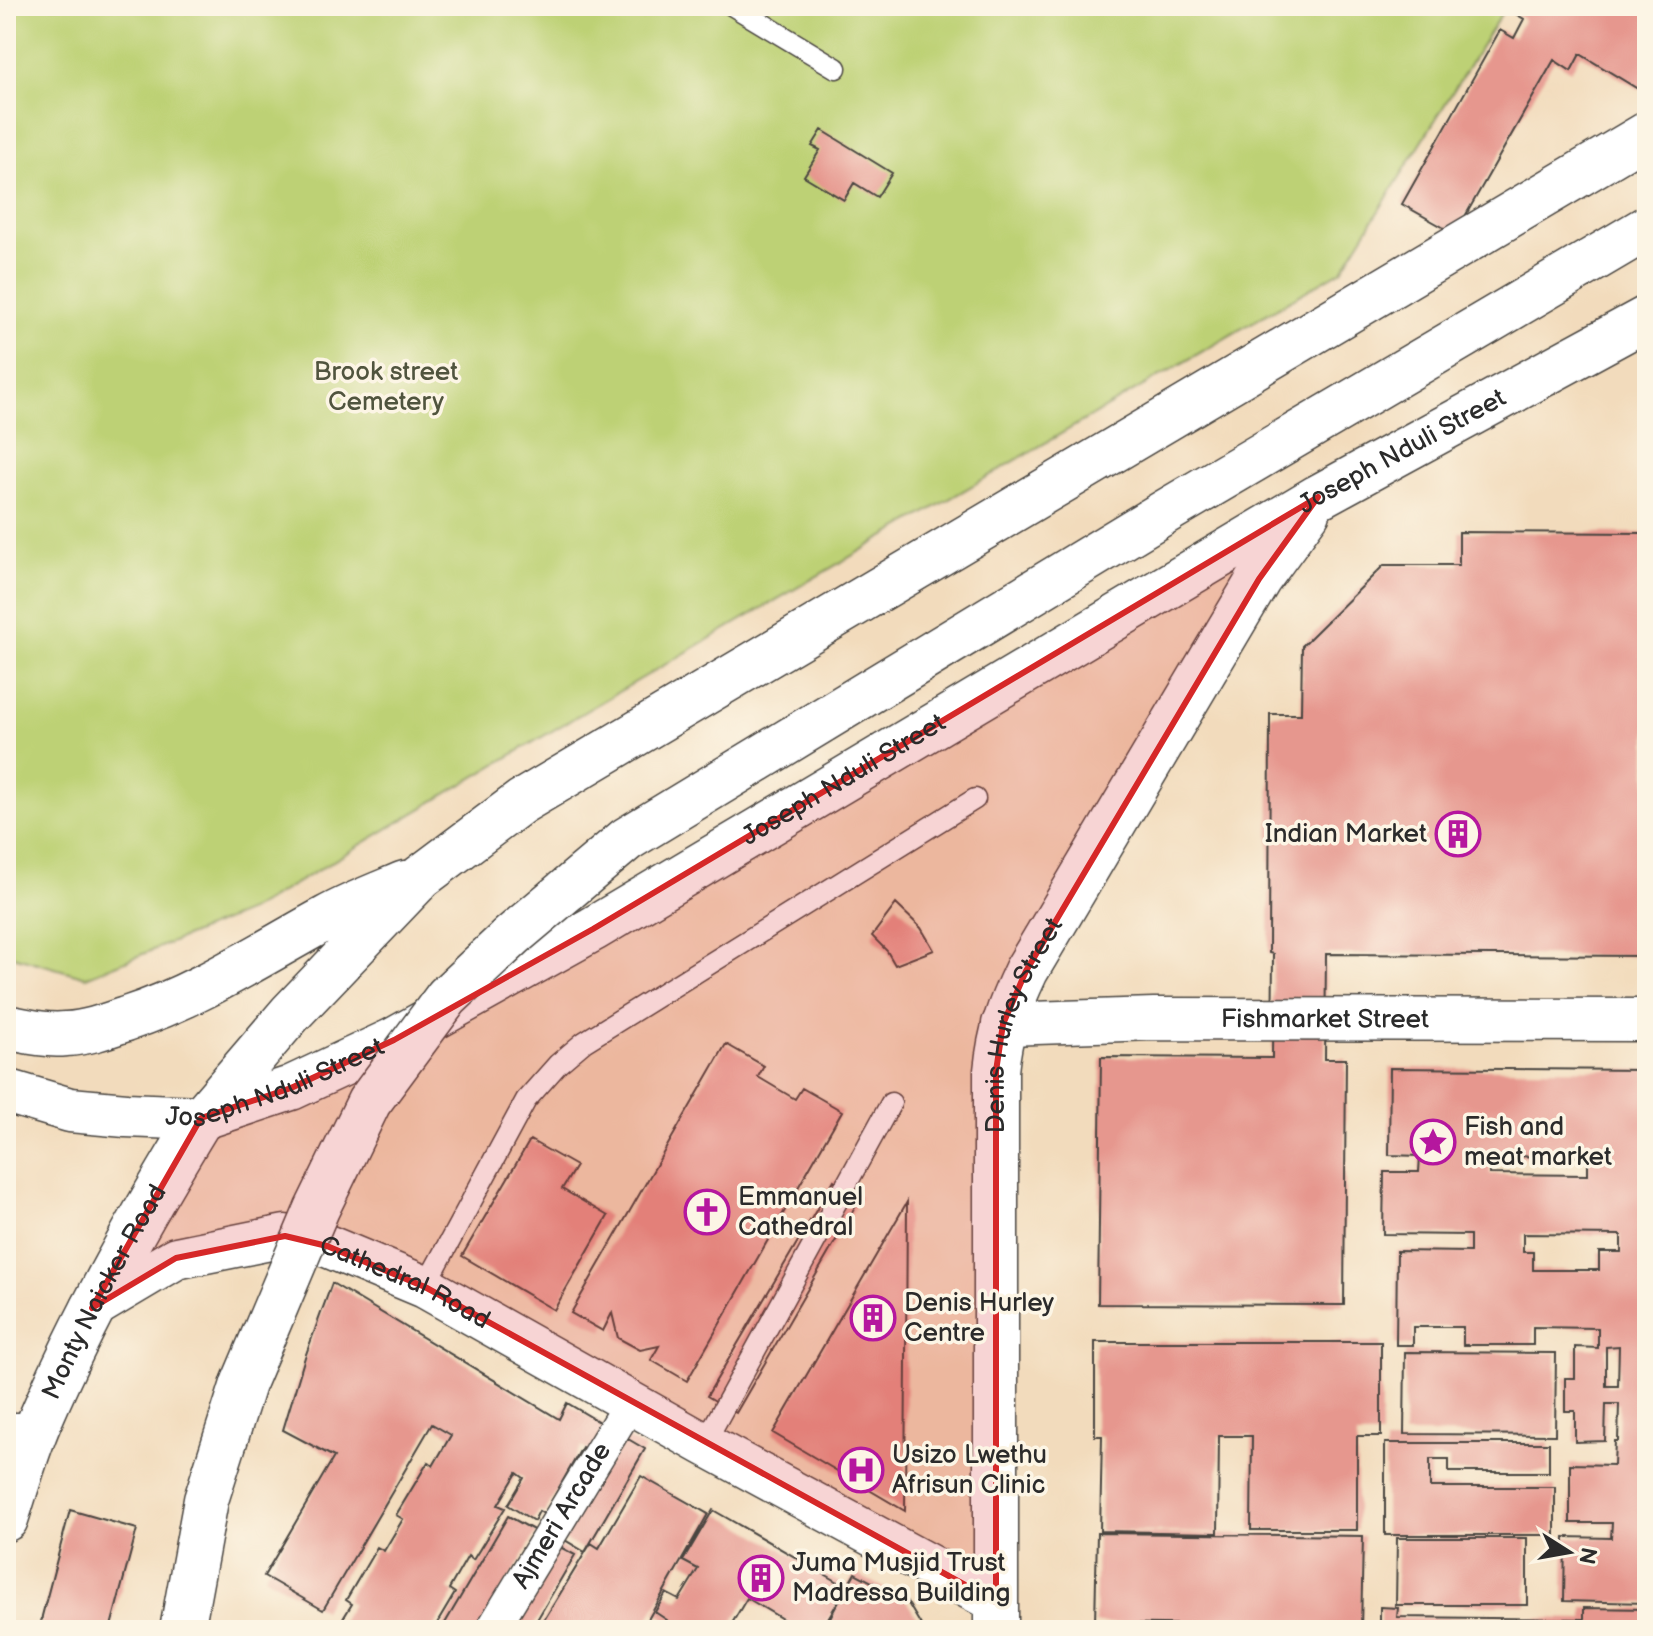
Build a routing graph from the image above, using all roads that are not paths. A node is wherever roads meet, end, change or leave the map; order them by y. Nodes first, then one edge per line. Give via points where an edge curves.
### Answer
1 (733, 6) edge
2 (836, 68) dead end
3 (1647, 134) edge
4 (1647, 228) edge
5 (1647, 318) edge
6 (1628, 343) edge
7 (1318, 497) junction
8 (975, 799) dead end
9 (421, 877) junction
10 (1647, 1020) edge
11 (1003, 1024) junction
12 (6, 1027) edge
13 (6, 1091) edge
14 (891, 1103) dead end
15 (201, 1118) junction
16 (425, 1287) junction
17 (92, 1308) junction
18 (630, 1403) junction
19 (22, 1423) edge
20 (704, 1444) junction
21 (6, 1519) edge
22 (996, 1616) edge
23 (182, 1630) edge
24 (492, 1630) edge

1 - 2 lane
3 - 9 main road via 521,802
4 - 23 main road, bridge via 1165,512 627,839 447,997 369,1102 243,1384 206,1500
5 - 6 main road, Joseph Nduli Street
6 - 7 main road, Joseph Nduli Street
7 - 11 main road, Denis Hurley Street via 1259,579 1026,971
7 - 15 main road, Joseph Nduli Street via 593,929 394,1040 291,1088
8 - 16 lane via 584,1042 558,1064 526,1100
9 - 12 main road via 331,916 150,1012 66,1034
9 - 15 main road, Monty Naicker Road via 290,1014
10 - 11 street, Fishmarket Street via 1154,1019
11 - 22 main road, Denis Hurley Street via 996,1071
13 - 15 main road, Joseph Nduli Street via 70,1110
14 - 20 lane
15 - 17 main road, Monty Naicker Road
16 - 17 street, Cathedral Road via 327,1246 285,1236 176,1258
16 - 18 street, Cathedral Road
17 - 19 main road, Monty Naicker Road
18 - 20 street, Cathedral Road
18 - 24 street, Ajmeri Arcade
19 - 21 main road, Monty Naicker Road
20 - 22 street, Cathedral Road

